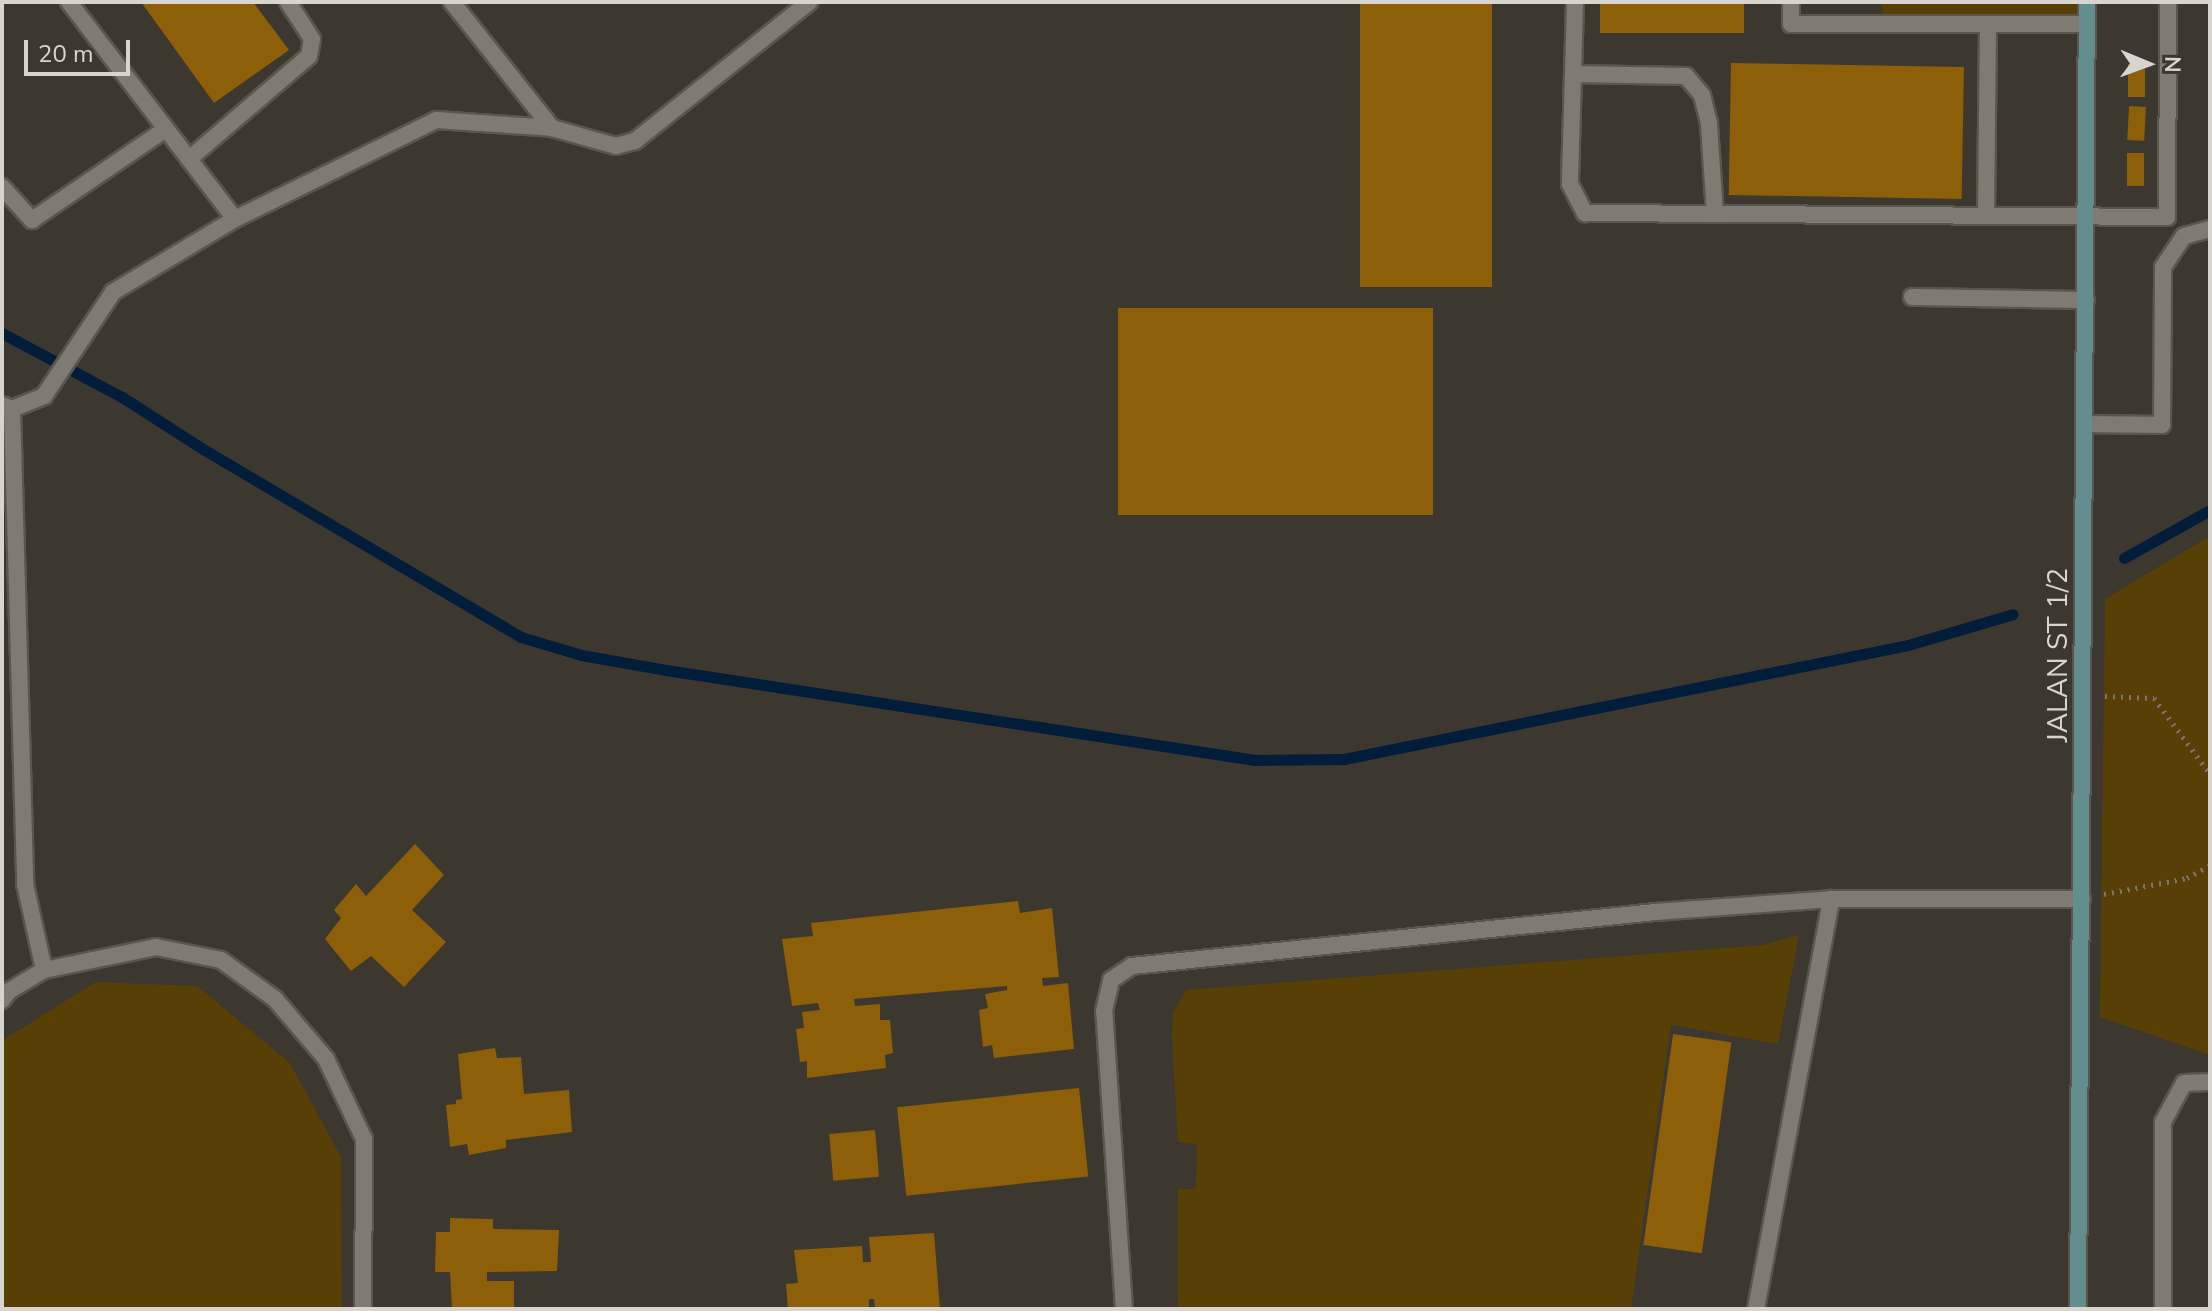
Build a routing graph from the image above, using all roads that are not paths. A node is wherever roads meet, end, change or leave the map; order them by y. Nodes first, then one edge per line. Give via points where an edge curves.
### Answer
1 (69, 2) edge
2 (288, 2) edge
3 (452, 2) edge
4 (809, 2) edge
5 (1575, 2) edge
6 (1791, 2) edge
7 (2087, 2) edge
8 (2168, 2) edge
9 (1988, 24) junction
10 (2087, 24) junction
11 (1573, 74) junction
12 (552, 128) junction
13 (166, 129) junction
14 (189, 159) junction
15 (2, 187) edge
16 (1715, 214) junction
17 (1986, 216) junction
18 (2086, 216) junction
19 (235, 219) junction
20 (2210, 229) edge
21 (1912, 297) dead end
22 (2086, 300) junction
23 (7, 407) edge
24 (2085, 424) junction
25 (1831, 899) junction
26 (2082, 899) junction
27 (44, 970) junction
28 (2, 1000) edge
29 (2210, 1082) edge
30 (363, 1309) edge
31 (1124, 1309) edge
32 (1756, 1309) edge
33 (2078, 1309) edge
34 (2163, 1309) edge

1 - 13 street
2 - 14 street via 312,39 309,56
3 - 12 street
4 - 12 street via 635,141 616,146
5 - 11 street
6 - 9 street via 1791,24
7 - 10 street, JALAN ST 1/2
8 - 18 street via 2167,217
9 - 10 street
9 - 17 street
10 - 18 street, JALAN ST 1/2
11 - 16 street via 1686,76 1702,95 1709,124
11 - 16 street via 1570,184 1585,213
12 - 19 street via 436,120
13 - 14 street
13 - 15 street via 32,220
14 - 19 street
16 - 17 street
17 - 18 street
18 - 22 street, JALAN ST 1/2
19 - 23 street via 113,292 44,396
20 - 24 street via 2184,236 2163,267 2162,425
21 - 22 street
22 - 24 street, JALAN ST 1/2
23 - 27 street via 25,884
24 - 26 street, JALAN ST 1/2
25 - 26 street
25 - 31 street via 1132,966 1111,980 1104,1011
25 - 32 street
26 - 33 street, JALAN ST 1/2
27 - 28 street
27 - 30 street via 156,947 221,960 275,999 326,1059 364,1139
29 - 34 street via 2184,1083 2163,1122

